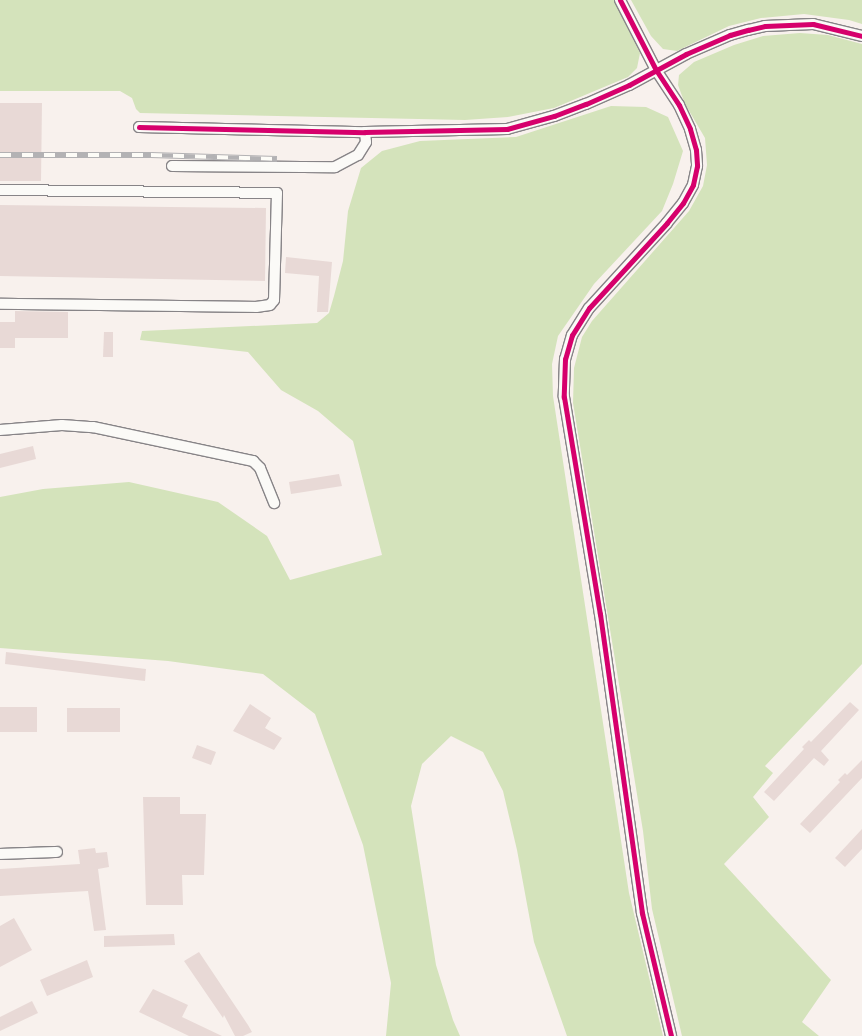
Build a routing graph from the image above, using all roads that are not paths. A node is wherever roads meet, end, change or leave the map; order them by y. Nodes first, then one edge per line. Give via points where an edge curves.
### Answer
1 (620, 0) edge
2 (862, 36) edge
3 (656, 70) junction
4 (139, 127) dead end
5 (365, 132) junction
6 (172, 166) dead end
7 (0, 190) edge
8 (0, 304) edge
9 (0, 430) edge
10 (274, 503) dead end
11 (57, 852) dead end
12 (0, 854) edge
13 (671, 1036) edge

1 - 3 street
2 - 3 street via 813,24 765,26 730,35
3 - 5 street via 629,85 554,116 507,129
3 - 13 street via 679,104 690,129 697,166 692,185 667,223 589,308 572,335 565,359 564,397 600,614 642,913
4 - 5 street
5 - 6 street via 366,142 358,155 335,167
7 - 8 street via 277,193 274,300 270,305 256,308
9 - 10 street via 62,425 93,428 253,461 260,468
11 - 12 street

